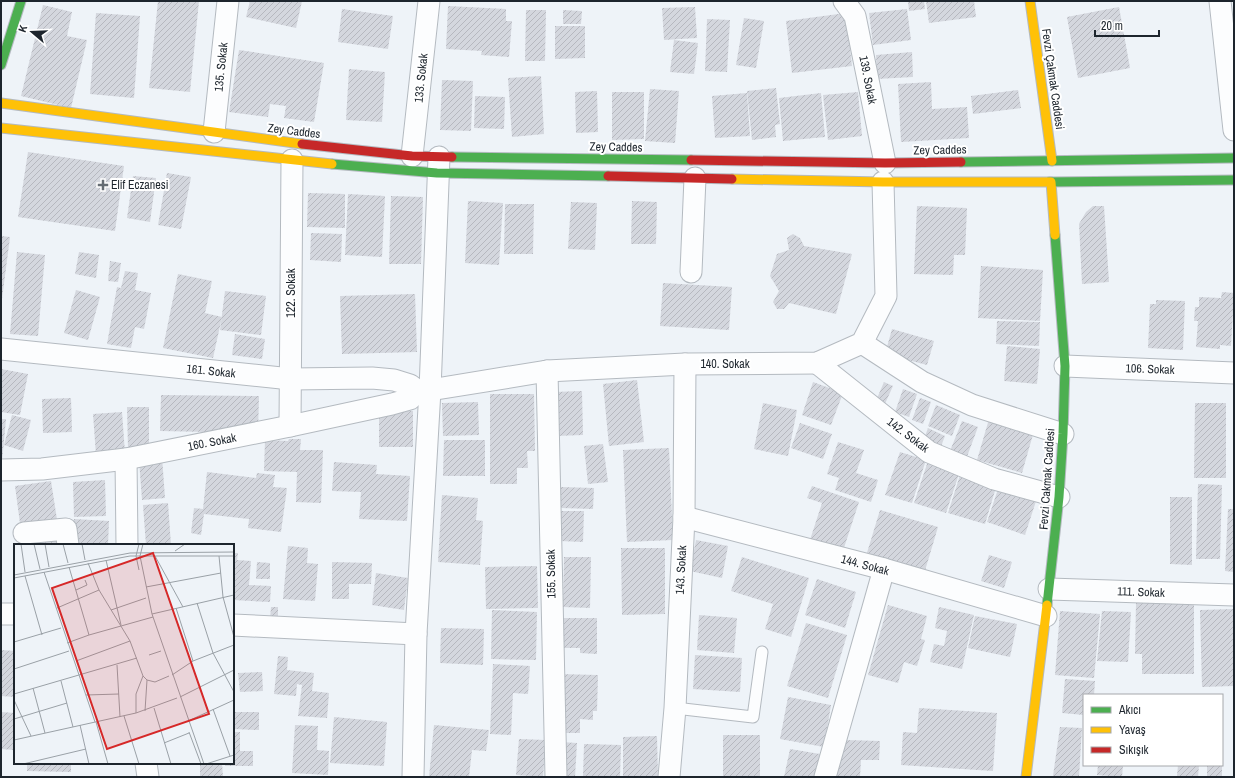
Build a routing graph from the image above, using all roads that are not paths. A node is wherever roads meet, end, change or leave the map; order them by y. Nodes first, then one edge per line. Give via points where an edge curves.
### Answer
1 (21, 1) edge
2 (228, 1) edge
3 (429, 1) edge
4 (844, 1) edge
5 (1030, 1) edge
6 (1220, 1) edge
7 (1, 65) edge
8 (1, 103) edge
9 (1, 128) edge
10 (1234, 130) edge
11 (214, 132) junction
12 (412, 156) junction
13 (1234, 158) edge
14 (292, 160) junction
15 (1052, 161) junction
16 (438, 165) junction
17 (884, 172) junction
18 (695, 178) junction
19 (1234, 180) edge
20 (1052, 182) junction
21 (691, 272) dead end
22 (862, 343) junction
23 (1, 349) edge
24 (817, 363) junction
25 (685, 364) junction
26 (1065, 366) junction
27 (547, 371) junction
28 (1234, 373) edge
29 (291, 379) junction
30 (424, 391) junction
31 (290, 426) junction
32 (1063, 434) junction
33 (126, 459) junction
34 (1, 470) edge
35 (1059, 497) junction
36 (684, 517) junction
37 (24, 533) dead end
38 (68, 544) edge
39 (127, 544) edge
40 (884, 569) junction
41 (1049, 589) junction
42 (1234, 595) edge
43 (1, 614) edge
44 (14, 614) edge
45 (1046, 616) junction
46 (234, 625) edge
47 (416, 634) junction
48 (762, 652) dead end
49 (675, 708) junction
50 (146, 764) edge
51 (148, 777) edge
52 (413, 777) edge
53 (556, 777) edge
54 (669, 777) edge
55 (825, 777) edge
56 (1026, 777) edge

1 - 7 main road
2 - 11 street, 135. Sokak
3 - 12 street, 133. Sokak
4 - 17 street, 139. Sokak via 855,16
5 - 15 main road, Fevzi Çakmak Caddesi
6 - 10 street
8 - 11 main road, Zey Caddes
9 - 14 main road, Zey Caddes
11 - 12 main road, Zey Caddes
12 - 16 main road, Zey Caddes
13 - 15 main road, Zey Caddes
14 - 16 main road, Zey Caddes
14 - 29 street, 122. Sokak
15 - 17 main road, Zey Caddes
16 - 17 main road, Zey Caddes
16 - 18 main road, Zey Caddes
16 - 30 street
17 - 18 main road, Zey Caddes
17 - 20 main road, Zey Caddes
17 - 22 street via 886,296
18 - 21 street
19 - 20 main road, Zey Caddes
20 - 26 main road, Fevzi Cakmak Caddesi
22 - 24 street, 140. Sokak
22 - 32 street via 922,382 972,405
23 - 29 street, 161. Sokak
24 - 25 street, 140. Sokak
24 - 35 street, 142. Sokak via 929,452 994,479
25 - 27 street, 140. Sokak
25 - 36 street, 143. Sokak
26 - 28 street, 106. Sokak
26 - 32 main road, Fevzi Cakmak Caddesi
27 - 30 street, 140. Sokak
27 - 53 street, 155. Sokak
29 - 30 street, 161. Sokak via 372,378 394,380
29 - 31 street, 122. Sokak
30 - 31 street, 160. Sokak via 410,399 392,404
30 - 47 street
31 - 33 street, 160. Sokak
32 - 35 main road, Fevzi Cakmak Caddesi
33 - 34 street, 160. Sokak via 42,469
33 - 39 street
35 - 41 main road, Fevzi Cakmak Caddesi
36 - 40 street, 144. Sokak
36 - 49 street, 143. Sokak
37 - 38 street via 66,529
40 - 45 street, 144. Sokak
40 - 55 street
41 - 42 street, 111. Sokak
41 - 45 main road, Fevzi Cakmak Caddesi
43 - 44 street
45 - 56 main road, Fevzi Cakmak Caddesi
46 - 47 street
47 - 52 street
48 - 49 lane via 753,717
49 - 54 street, 143. Sokak
50 - 51 street

